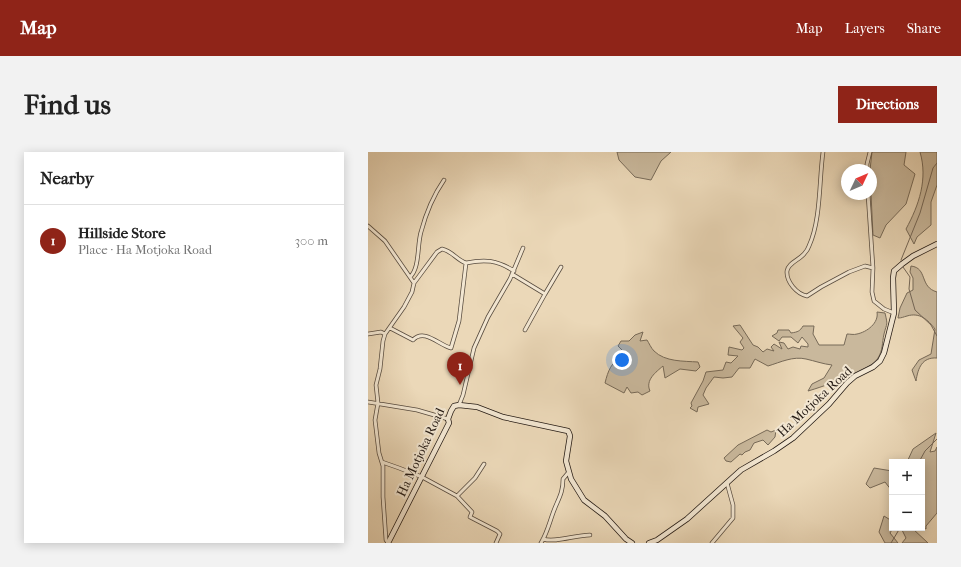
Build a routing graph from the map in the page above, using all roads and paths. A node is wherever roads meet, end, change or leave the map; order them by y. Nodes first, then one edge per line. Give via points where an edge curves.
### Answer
1 (823, 152) edge
2 (870, 152) edge
3 (868, 164) edge
4 (444, 180) dead end
5 (868, 200) edge
6 (368, 226) edge
7 (937, 244) edge
8 (523, 248) dead end
9 (466, 263) junction
10 (561, 267) dead end
11 (874, 268) junction
12 (513, 273) junction
13 (410, 277) junction
14 (414, 283) junction
15 (545, 294) junction
16 (894, 313) junction
17 (390, 328) junction
18 (525, 330) dead end
19 (368, 334) edge
20 (385, 334) junction
21 (368, 402) edge
22 (378, 403) junction
23 (459, 405) junction
24 (448, 419) junction
25 (382, 462) junction
26 (484, 464) dead end
27 (568, 473) junction
28 (422, 477) junction
29 (727, 482) junction
30 (457, 496) junction
31 (590, 535) dead end
32 (544, 539) junction
33 (388, 543) edge
34 (496, 543) edge
35 (541, 543) edge
36 (632, 543) edge
37 (649, 543) edge
38 (712, 543) edge

1 - 11 street via 818,215 812,238 804,254 787,270 788,278 798,292 807,296 849,272 865,266
2 - 3 street
4 - 13 street via 430,204 420,233 415,270
5 - 11 street
6 - 13 street via 385,241
7 - 16 street, Ha Motjoka Road via 913,256 894,271
8 - 12 street
9 - 12 street via 495,262 503,264
9 - 14 street via 442,249
9 - 17 street via 459,321 451,348 434,339 421,336 413,340
10 - 15 street
11 - 16 street via 874,301
12 - 15 street
12 - 23 street via 474,348
13 - 14 street
14 - 17 street via 404,307
15 - 18 street
16 - 29 street, Ha Motjoka Road via 880,361 847,383 793,438 750,464
17 - 20 street
19 - 20 street
20 - 22 street via 376,385
21 - 22 street
22 - 24 street via 418,410
22 - 25 street via 376,420
23 - 24 street, Ha Motjoka Road via 454,406
23 - 27 street, Ha Motjoka Road via 477,407 503,417 568,431
24 - 28 street, Ha Motjoka Road via 449,423
25 - 28 street
25 - 33 street
26 - 30 street via 475,478
27 - 32 street via 563,479 563,490
27 - 36 street, Ha Motjoka Road via 584,500 605,516
28 - 30 street
28 - 33 street, Ha Motjoka Road
29 - 37 street, Ha Motjoka Road via 680,524
29 - 38 street via 733,505 733,518
30 - 34 street via 472,512 470,517 500,534
31 - 32 street via 556,541
32 - 35 street

